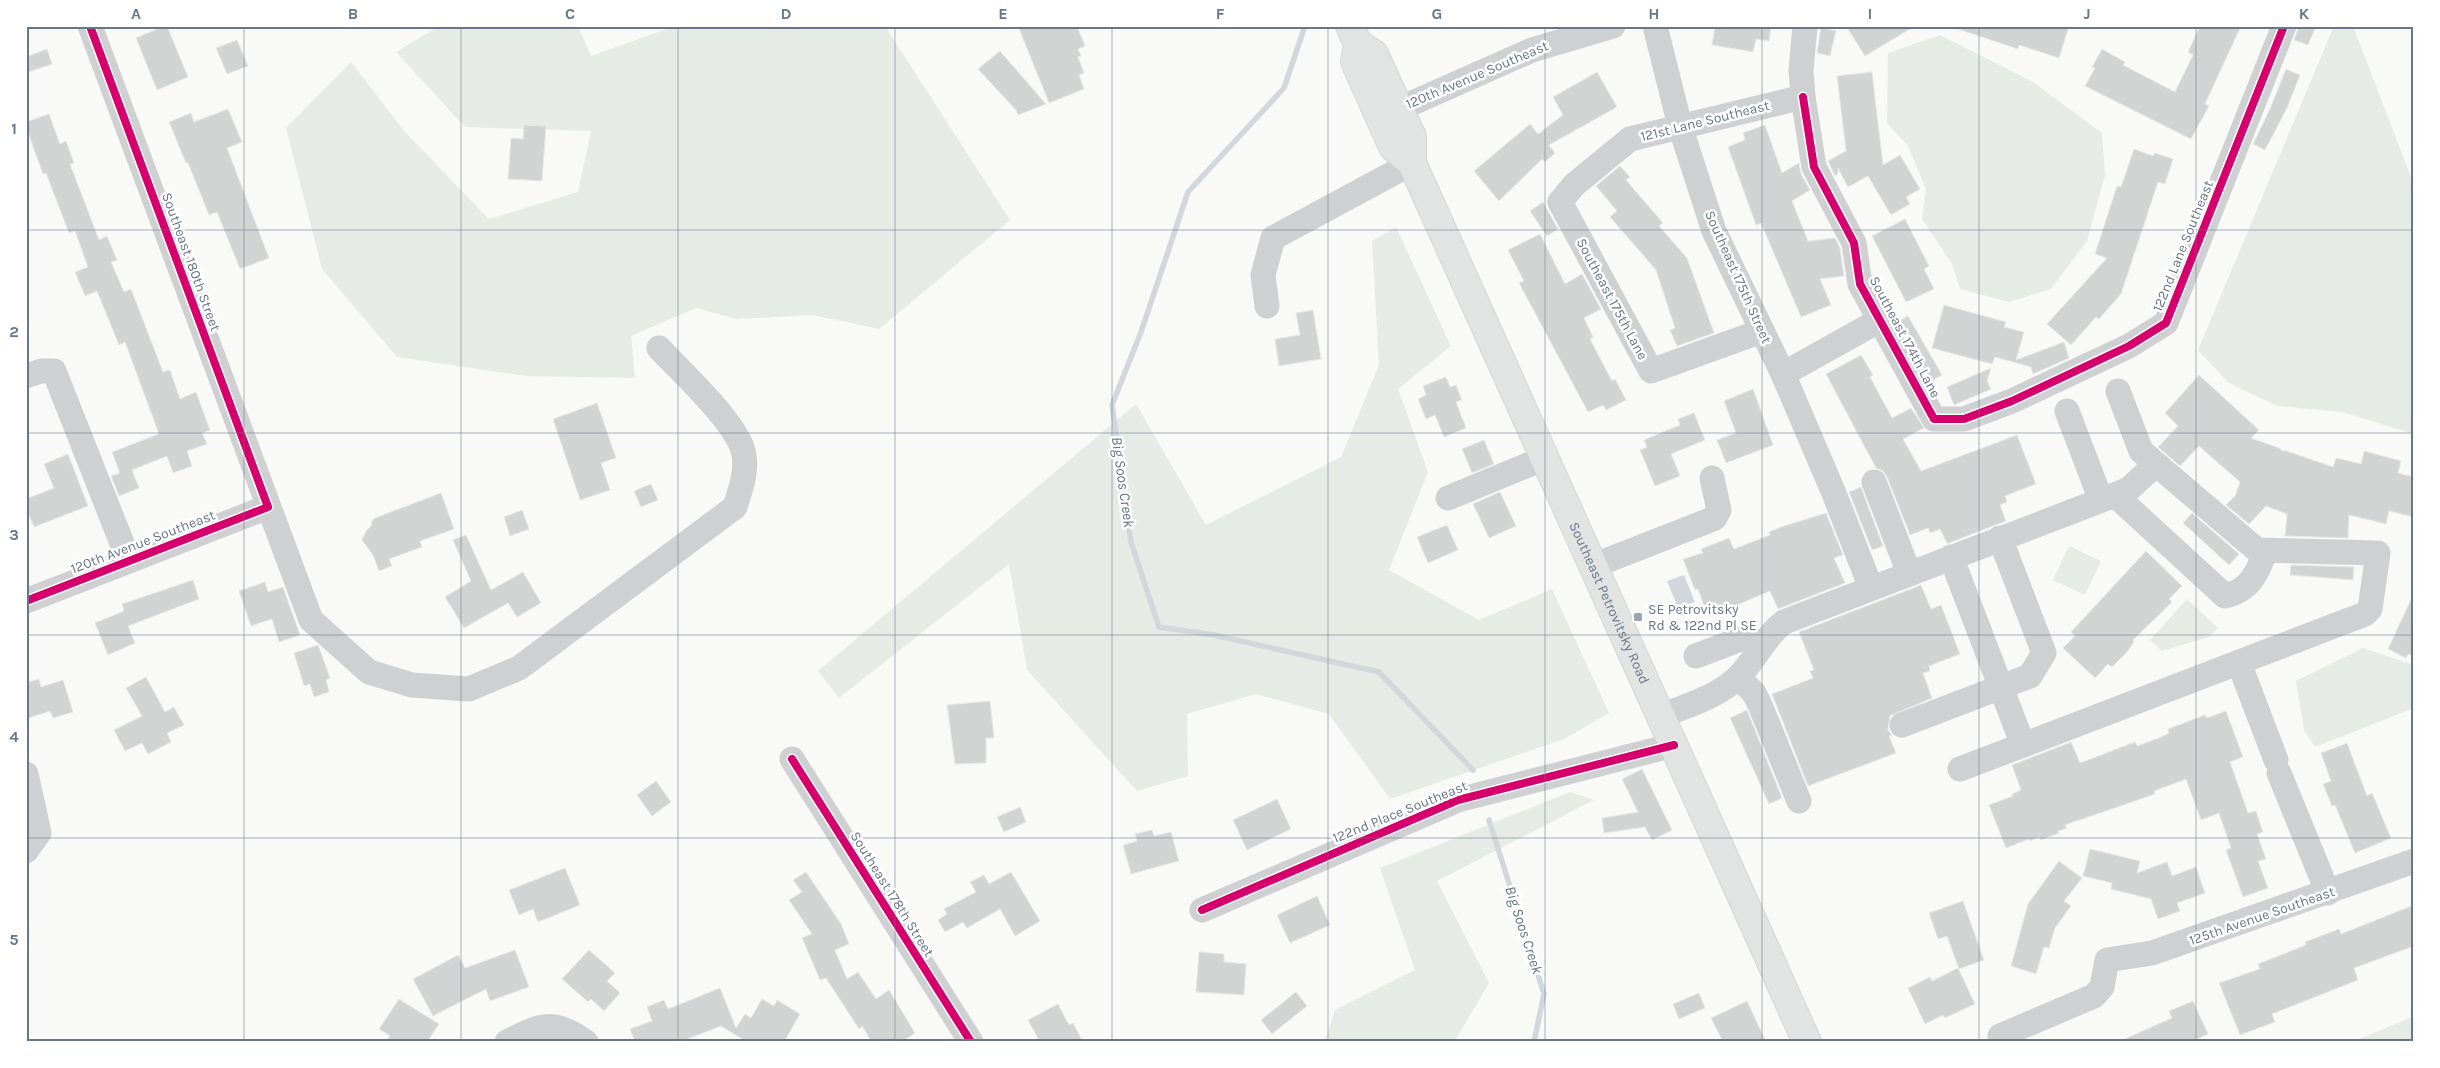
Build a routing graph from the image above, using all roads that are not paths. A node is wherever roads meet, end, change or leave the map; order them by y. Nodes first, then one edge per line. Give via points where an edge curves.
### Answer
1 (90, 26) edge
2 (1613, 26) edge
3 (1654, 26) edge
4 (1805, 26) edge
5 (2284, 26) edge
6 (1354, 35) edge
7 (1803, 97) junction
8 (1399, 109) junction
9 (1680, 126) junction
10 (1412, 163) junction
11 (1560, 202) joint
12 (1267, 306) dead end
13 (1880, 320) junction
14 (1762, 331) junction
15 (660, 348) dead end
16 (1783, 374) junction
17 (26, 376) edge
18 (2118, 391) dead end
19 (2066, 411) dead end
20 (1934, 419) joint
21 (1545, 458) junction
22 (2156, 464) junction
23 (1712, 478) dead end
24 (1874, 482) dead end
25 (2108, 497) junction
26 (1448, 498) dead end
27 (268, 507) junction
28 (2000, 538) junction
29 (2265, 551) junction
30 (1951, 557) junction
31 (130, 561) junction
32 (1594, 566) junction
33 (1909, 573) junction
34 (1870, 588) junction
35 (29, 604) edge
36 (1762, 644) junction
37 (1696, 656) dead end
38 (2238, 662) junction
39 (1738, 677) junction
40 (2001, 687) junction
41 (1661, 716) junction
42 (1902, 725) dead end
43 (1674, 745) junction
44 (2023, 745) junction
45 (792, 759) dead end
46 (1960, 769) dead end
47 (26, 774) edge
48 (1800, 801) dead end
49 (26, 851) edge
50 (2414, 861) edge
51 (2328, 893) junction
52 (1202, 910) dead end
53 (2000, 1036) dead end
54 (507, 1042) edge
55 (586, 1042) edge
56 (971, 1042) edge
57 (1807, 1042) edge

1 - 27 street, Southeast 180th Street
2 - 8 street, 120th Avenue Southeast via 1532,50
3 - 9 street, Southeast 175th Street
4 - 7 street via 1801,70
5 - 20 street, 122nd Lane Southeast via 2166,323 2129,346 2012,401 1964,419
6 - 8 main road, Southeast Petrovitsky Road via 1374,54
6 - 10 main road, Southeast Petrovitsky Road via 1355,62 1393,147
7 - 9 street, 121st Lane Southeast
7 - 13 street, Southeast 174th Lane via 1814,167 1854,243 1860,284
8 - 10 main road, Southeast Petrovitsky Road via 1412,138
9 - 11 street, 121st Lane Southeast via 1630,139 1574,185
9 - 14 street, Southeast 175th Street via 1714,230
10 - 12 street via 1274,238 1263,275
10 - 21 main road, Southeast Petrovitsky Road
11 - 14 street, Southeast 175th Lane via 1650,371
13 - 16 street, Southeast 174th Lane
13 - 20 street, Southeast 174th Lane
14 - 16 street, Southeast 175th Street
15 - 27 street, Southeast 180th Street via 731,426 744,454 744,478 735,508 519,668 469,689 412,685 369,672 310,620
16 - 34 street, Southeast 175th Street
17 - 31 street via 54,371
18 - 22 street via 2141,451
19 - 25 street
21 - 26 street
21 - 32 main road, Southeast Petrovitsky Road
22 - 25 street via 2130,489
22 - 29 street via 2257,550
23 - 32 street via 1719,510 1715,518
24 - 33 street
25 - 28 street
25 - 29 street via 2224,596 2238,593 2250,583
27 - 31 street, 120th Avenue Southeast
28 - 30 street
28 - 40 street via 2044,653 2030,676
29 - 38 street via 2378,553 2370,609 2365,614
30 - 33 street
30 - 40 street
31 - 35 street, 120th Avenue Southeast
32 - 41 main road, Southeast Petrovitsky Road
33 - 34 street
34 - 36 street via 1784,622
36 - 37 street via 1746,637
36 - 39 street
38 - 44 street
38 - 51 street
39 - 41 street via 1724,689
39 - 48 street via 1754,694
40 - 42 street
40 - 44 street
41 - 43 main road, Southeast Petrovitsky Road
43 - 52 street, 122nd Place Southeast via 1458,800
43 - 57 main road, Southeast Petrovitsky Road
44 - 46 street
45 - 56 street, Southeast 178th Street
47 - 49 street via 39,832
50 - 51 street, 125th Avenue Southeast
51 - 53 street, 125th Avenue Southeast via 2152,953 2107,960 2102,987 2094,996
54 - 55 street via 533,1029 551,1026 570,1030

